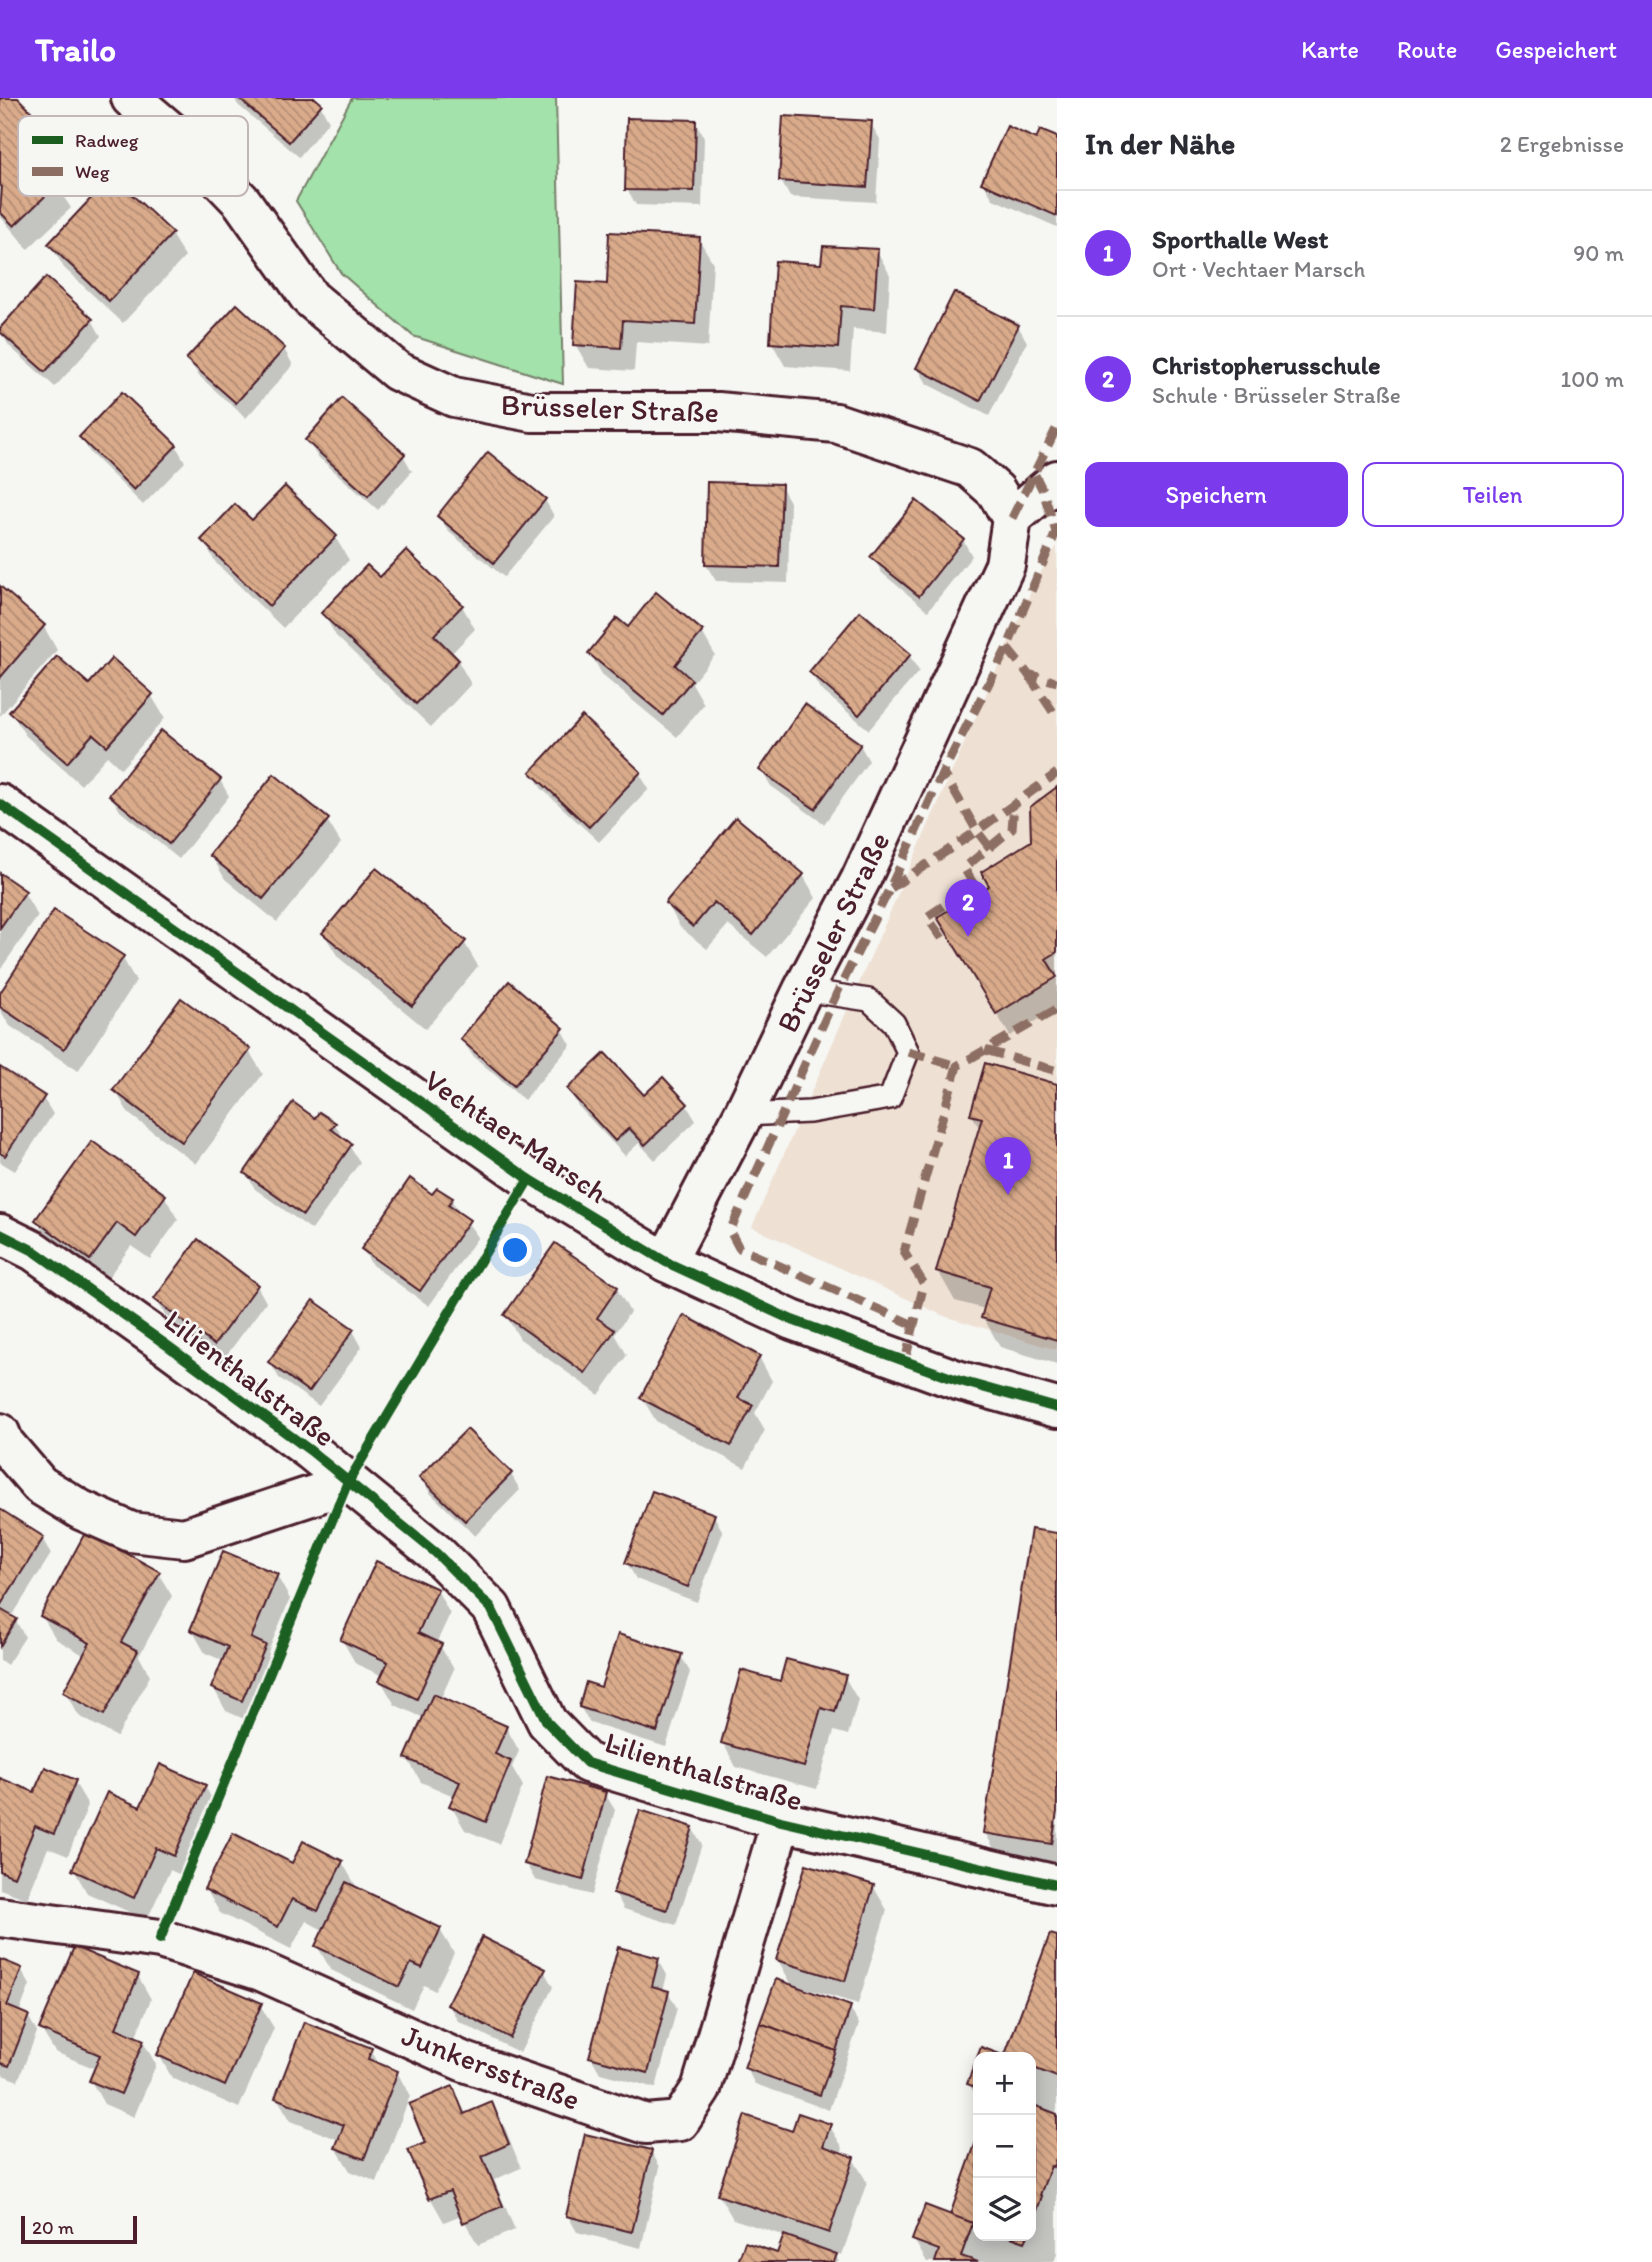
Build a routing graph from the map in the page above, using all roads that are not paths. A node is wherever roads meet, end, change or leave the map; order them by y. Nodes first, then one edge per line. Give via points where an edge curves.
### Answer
1 (131, 98) edge
2 (152, 116) edge
3 (236, 196) edge
4 (1057, 480) edge
5 (1012, 519) junction
6 (0, 804) edge
7 (803, 990) junction
8 (743, 1115) junction
9 (0, 1234) edge
10 (666, 1262) junction
11 (1057, 1408) edge
12 (0, 1433) edge
13 (347, 1483) junction
14 (781, 1821) junction
15 (1057, 1885) edge
16 (0, 1917) edge

1 - 2 street, Brüsseler Straße
3 - 5 street, Brüsseler Straße via 310,298 397,372 454,397 532,412 718,412 836,423 970,468 996,491
4 - 5 street
5 - 7 street, Brüsseler Straße via 1005,565 861,879
6 - 10 street, Vechtaer Marsch via 529,1179
7 - 8 street, Brüsseler Straße
7 - 8 lane via 869,1000 894,1023 908,1052 890,1098 810,1112
8 - 10 street, Brüsseler Straße
9 - 13 street, Lilienthalstraße via 34,1251 168,1346
10 - 11 street, Vechtaer Marsch via 792,1320 957,1381
12 - 13 street, Lilienthalstraße via 40,1485 80,1510 131,1532 184,1538
13 - 14 street, Lilienthalstraße via 436,1553 491,1608 547,1722 587,1763
14 - 15 street, Lilienthalstraße
14 - 16 street, Junkersstraße via 701,2089 680,2121 646,2124 463,2061 261,1971 160,1939

